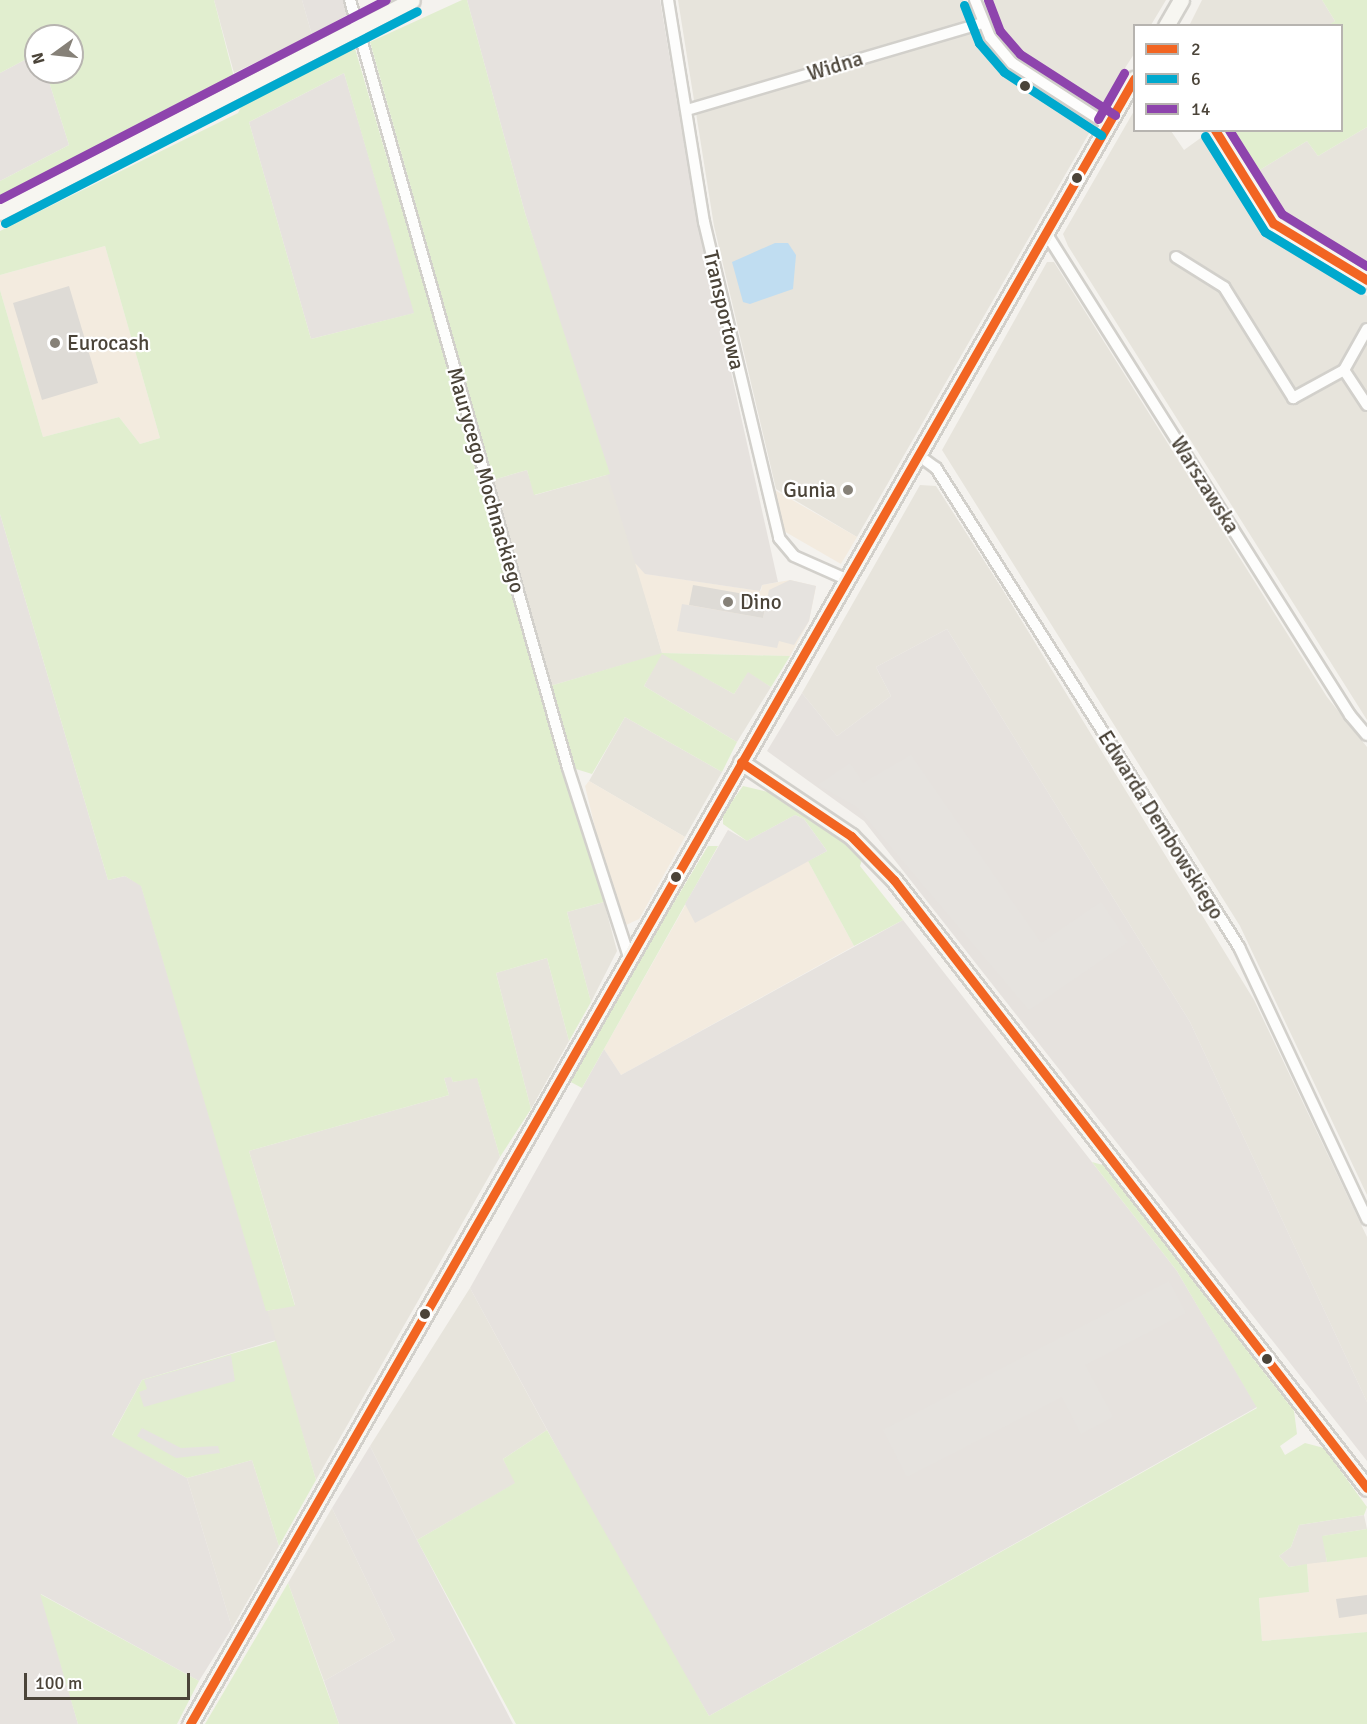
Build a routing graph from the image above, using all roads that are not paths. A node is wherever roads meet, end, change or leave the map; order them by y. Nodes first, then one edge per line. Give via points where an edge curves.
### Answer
1 (350, 0) edge
2 (412, 0) edge
3 (668, 0) edge
4 (975, 0) edge
5 (1180, 0) edge
6 (983, 22) junction
7 (1167, 24) edge
8 (357, 28) junction
9 (1133, 82) edge
10 (687, 110) junction
11 (1108, 125) junction
12 (1216, 132) edge
13 (0, 212) edge
14 (1046, 232) junction
15 (1176, 257) dead end
16 (1367, 279) edge
17 (1367, 329) edge
18 (1344, 370) junction
19 (1367, 405) edge
20 (918, 455) junction
21 (846, 579) junction
22 (1367, 735) edge
23 (741, 762) junction
24 (630, 957) junction
25 (1367, 1219) edge
26 (1367, 1487) edge
27 (190, 1724) edge

1 - 8 street, Maurycego Mochnackiego
2 - 8 street
3 - 10 street, Transportowa
4 - 6 street
5 - 7 street
6 - 10 street, Widna
6 - 11 street via 998,48 1030,79
8 - 13 street
8 - 24 street, Maurycego Mochnackiego via 571,779
9 - 11 street
10 - 21 street, Transportowa via 704,222 779,538 794,556
11 - 14 street
12 - 16 street via 1273,223
14 - 20 street
14 - 22 street, Warszawska via 1350,715
15 - 18 street via 1224,287 1293,398
17 - 18 street
18 - 19 street
20 - 21 street
20 - 25 street, Edwarda Dembowskiego via 936,468 1239,948
21 - 23 street
23 - 24 street
23 - 26 street via 843,830 894,880
24 - 27 street

